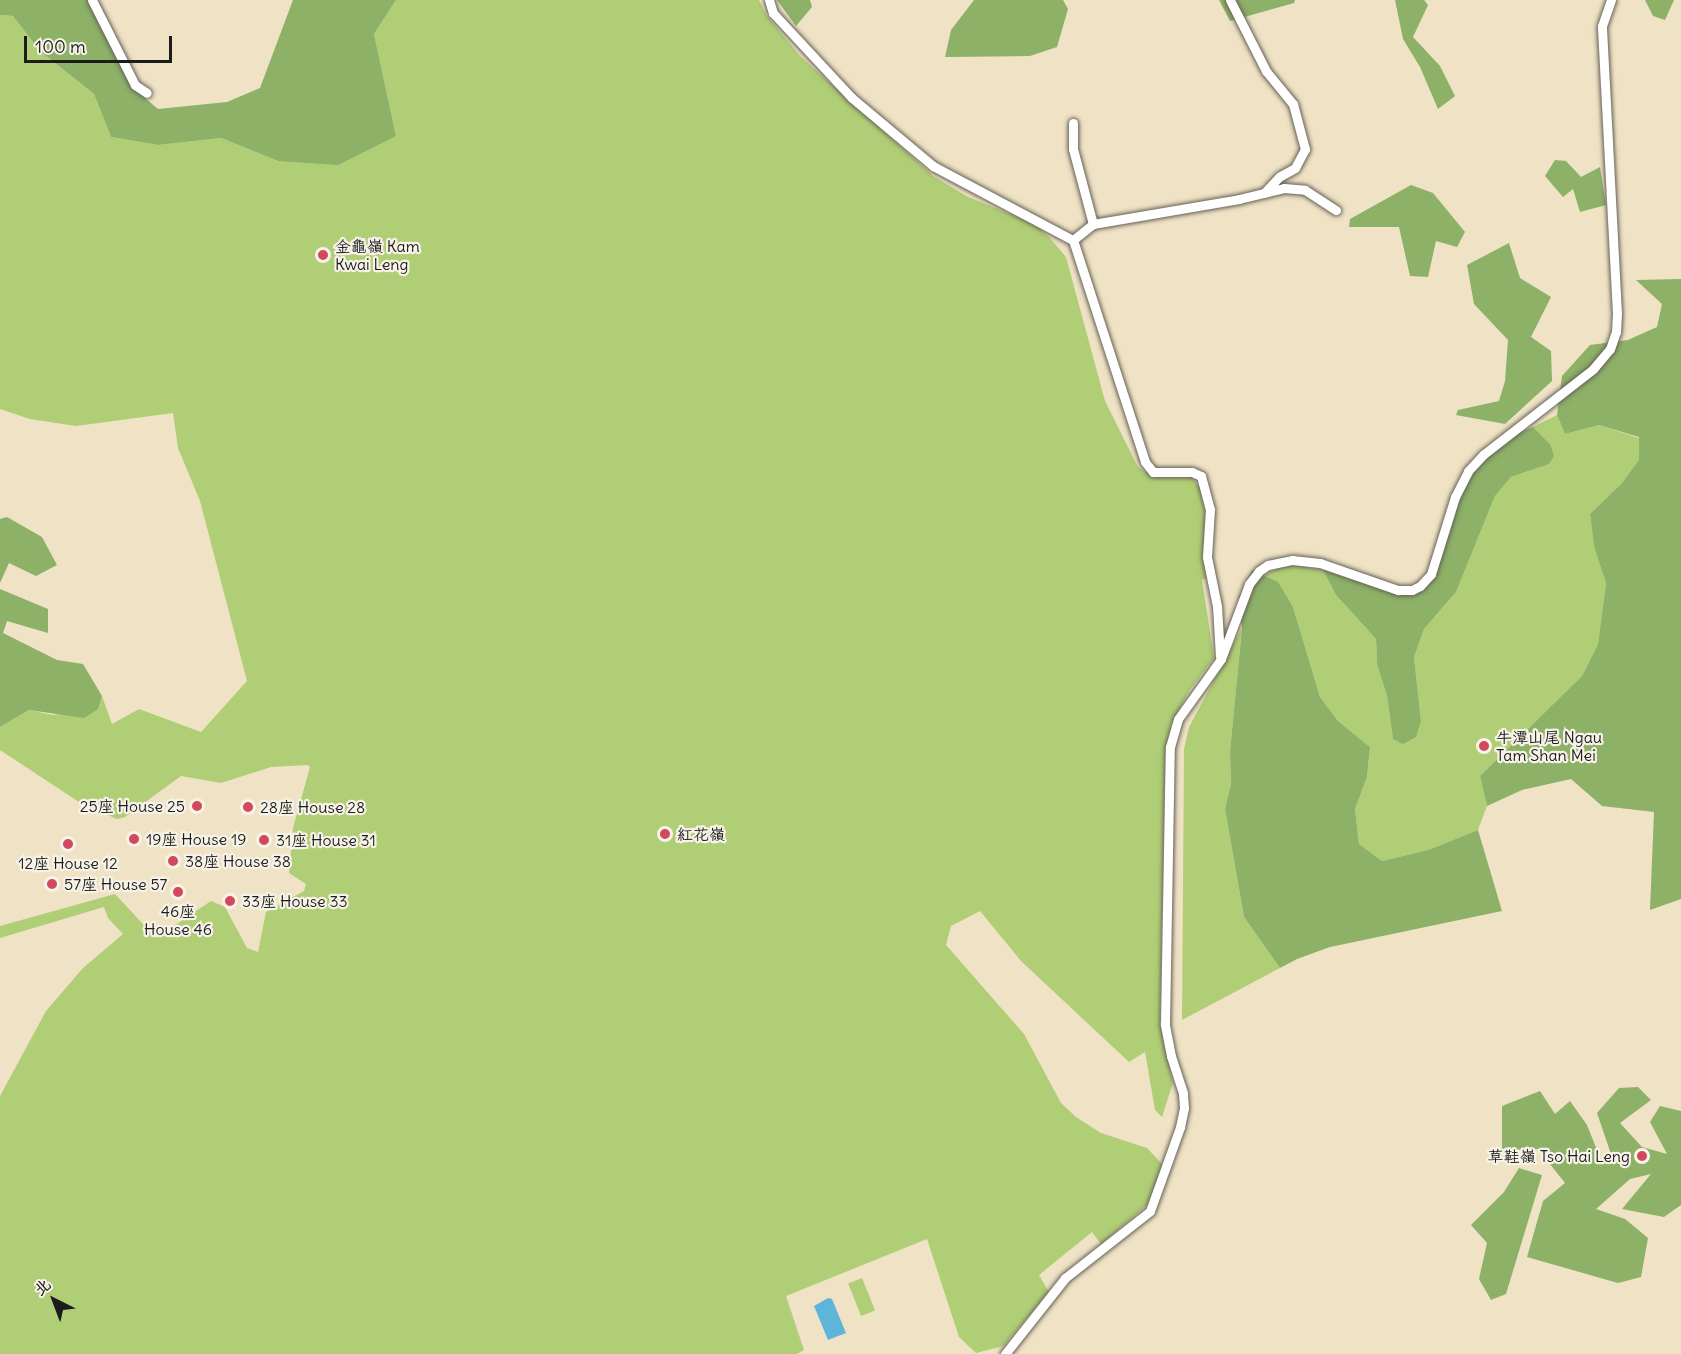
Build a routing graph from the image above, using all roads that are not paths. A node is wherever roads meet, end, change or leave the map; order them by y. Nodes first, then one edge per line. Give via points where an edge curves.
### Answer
1 (92, 0) edge
2 (769, 0) edge
3 (1230, 0) edge
4 (1611, 0) edge
5 (147, 93) dead end
6 (1073, 123) dead end
7 (1264, 193) junction
8 (1336, 210) dead end
9 (1093, 224) junction
10 (1073, 240) junction
11 (1221, 659) junction
12 (1005, 1354) edge

1 - 5 street via 135,85
2 - 10 street via 773,13 852,98 933,166
3 - 7 street via 1266,71 1293,104 1305,149 1295,168 1279,177
4 - 11 street via 1602,31 1617,319 1607,353 1593,369 1484,454 1468,471 1458,489 1431,574 1420,586 1398,590 1310,561 1273,563 1259,571 1249,584
6 - 9 street via 1073,149
7 - 8 street via 1284,188 1305,190
7 - 9 street
9 - 10 street
10 - 11 street via 1145,462 1153,472 1192,472 1201,476 1210,509 1207,557
11 - 12 street via 1178,719 1169,756 1166,1024 1183,1093 1180,1127 1150,1211 1065,1278

